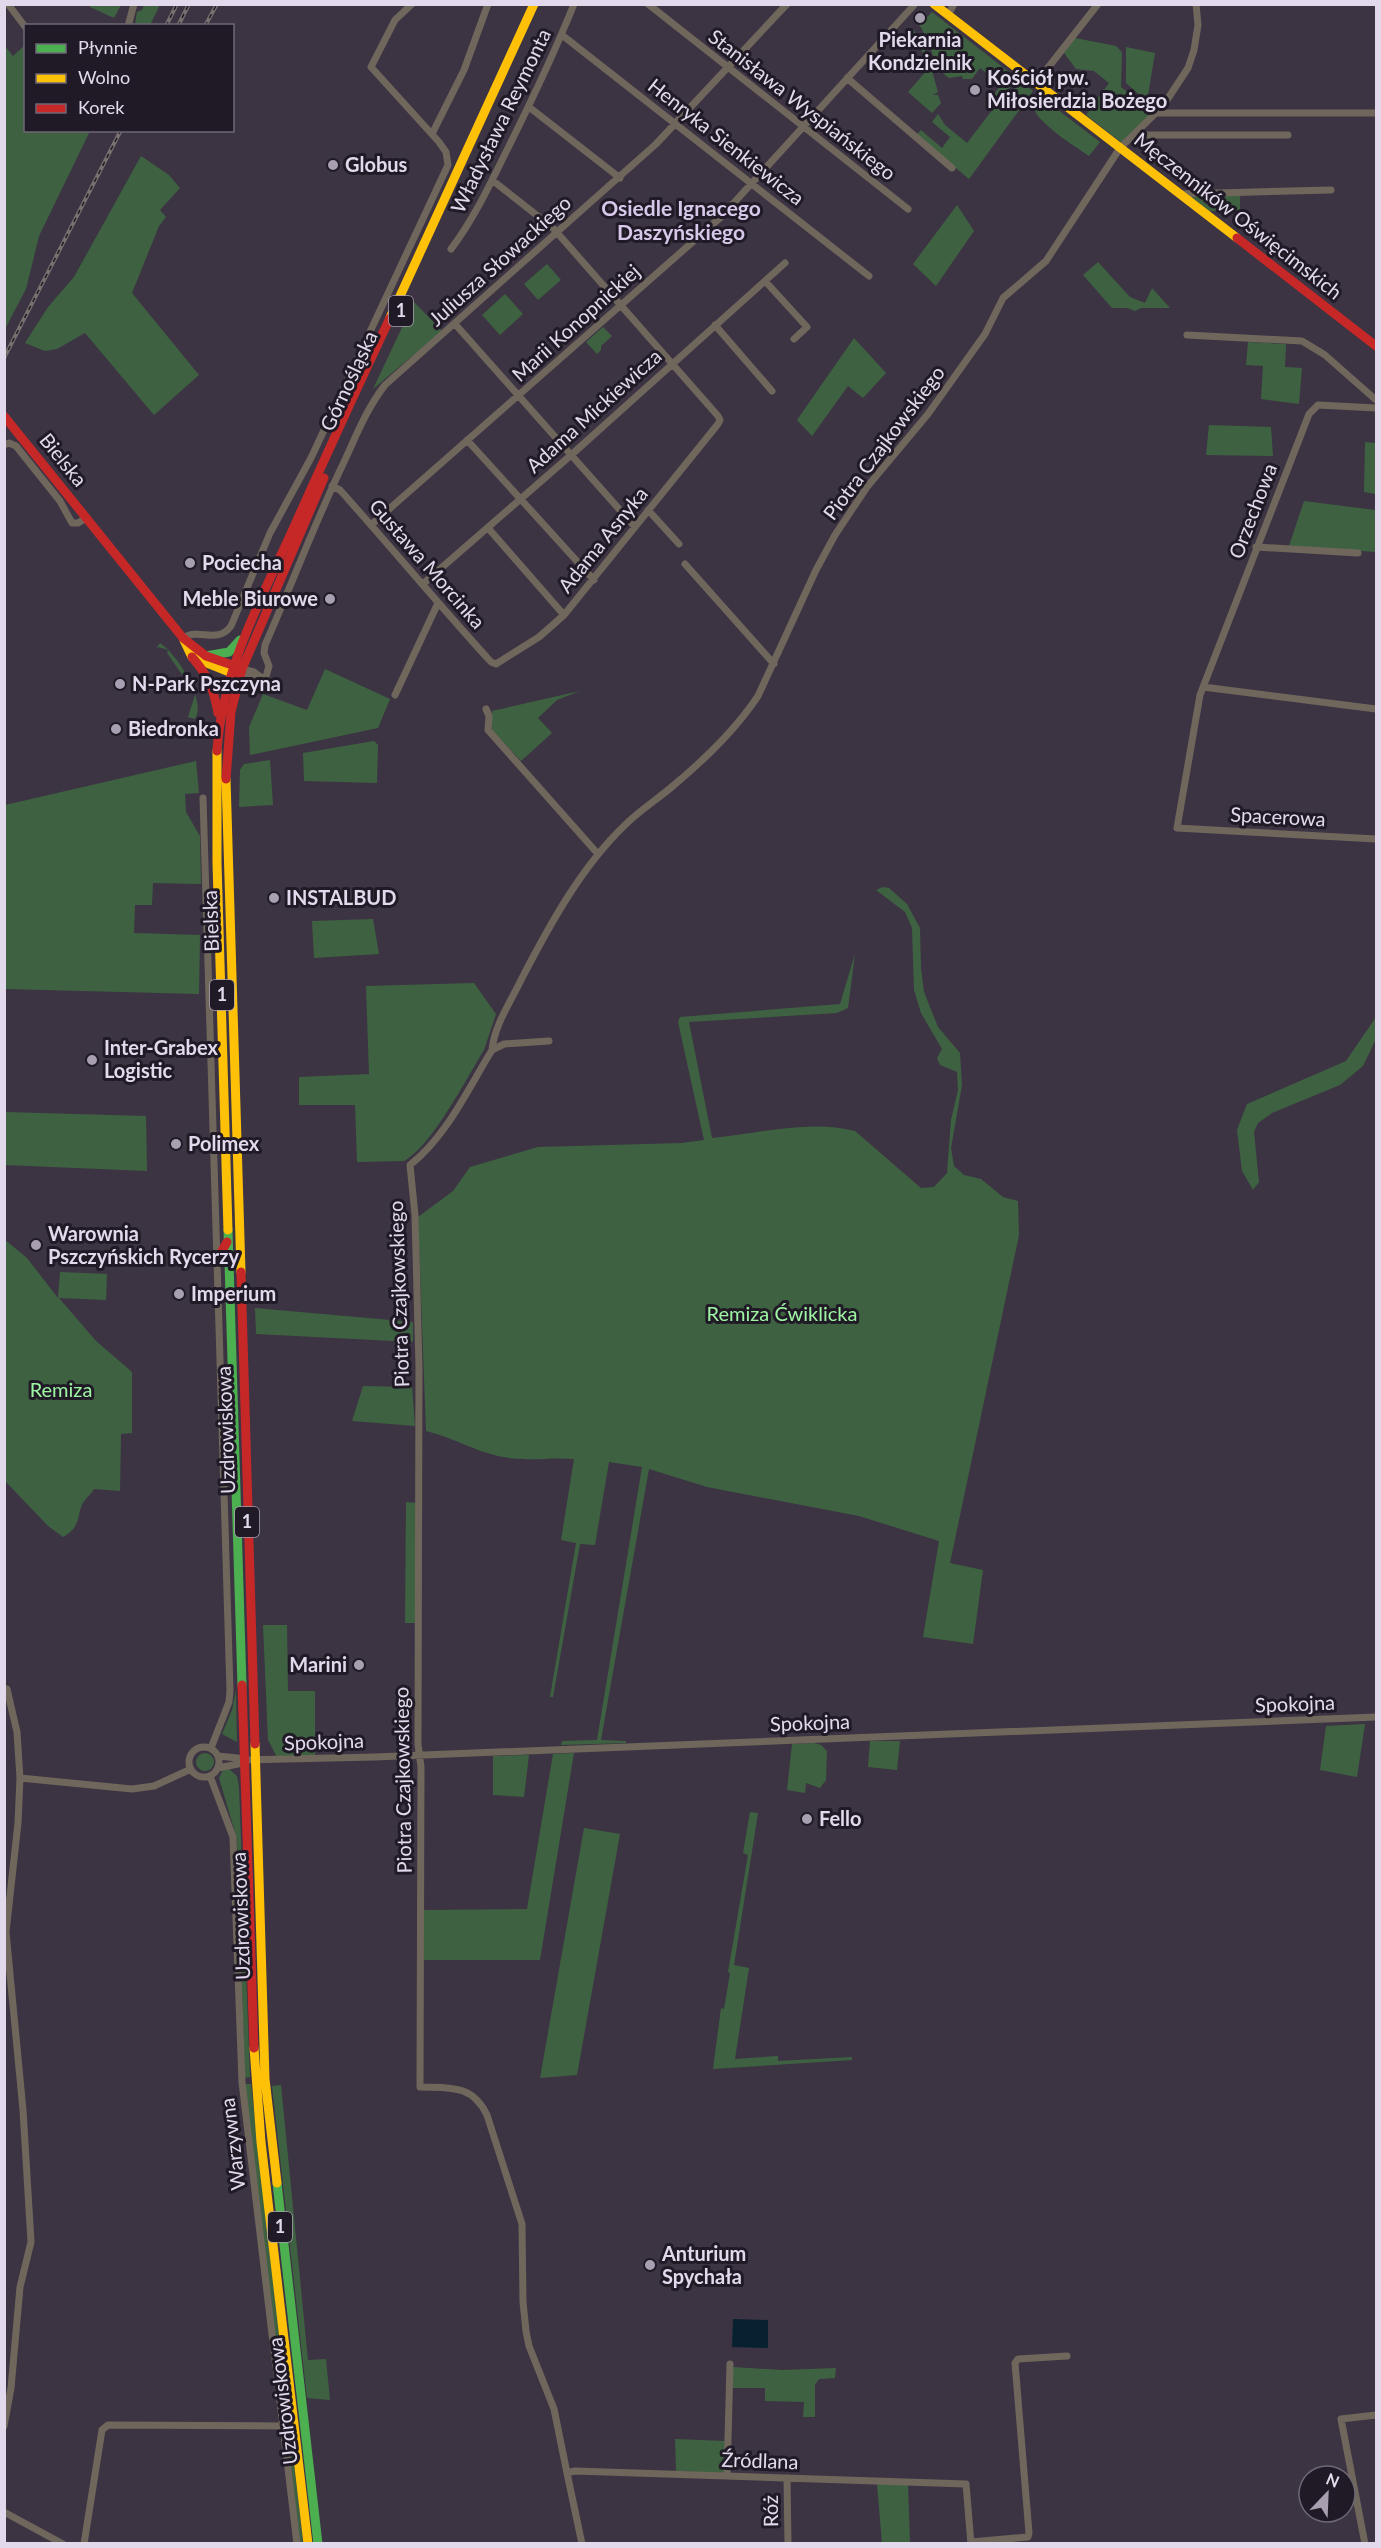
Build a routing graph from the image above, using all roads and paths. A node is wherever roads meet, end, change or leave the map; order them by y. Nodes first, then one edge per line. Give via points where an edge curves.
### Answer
1 (8, 4) edge
2 (134, 4) edge
3 (412, 4) edge
4 (488, 4) edge
5 (534, 4) edge
6 (542, 4) edge
7 (574, 4) edge
8 (648, 4) edge
9 (915, 4) edge
10 (934, 4) edge
11 (954, 4) edge
12 (1098, 4) edge
13 (1196, 4) edge
14 (785, 5) edge
15 (948, 15) junction
16 (129, 24) edge
17 (24, 25) edge
18 (562, 35) junction
19 (729, 68) junction
20 (847, 78) junction
21 (1036, 83) junction
22 (529, 107) junction
23 (1157, 112) junction
24 (1377, 113) edge
25 (677, 124) junction
26 (803, 127) junction
27 (432, 134) junction
28 (1135, 135) junction
29 (1288, 135) dead end
30 (1120, 148) junction
31 (952, 168) dead end
32 (620, 178) junction
33 (492, 180) junction
34 (752, 183) junction
35 (1331, 190) dead end
36 (1180, 194) junction
37 (908, 209) dead end
38 (557, 232) junction
39 (451, 249) dead end
40 (785, 263) dead end
41 (869, 276) dead end
42 (765, 281) junction
43 (622, 304) junction
44 (455, 324) junction
45 (715, 325) junction
46 (1188, 335) dead end
47 (794, 339) dead end
48 (1377, 346) edge
49 (674, 362) junction
50 (772, 391) dead end
51 (518, 397) junction
52 (1377, 400) edge
53 (1377, 408) edge
54 (333, 409) junction
55 (345, 415) junction
56 (4, 416) edge
57 (467, 440) junction
58 (4, 445) edge
59 (570, 456) junction
60 (332, 486) junction
61 (520, 499) junction
62 (648, 510) junction
63 (86, 518) junction
64 (371, 525) junction
65 (635, 527) junction
66 (488, 528) junction
67 (679, 544) dead end
68 (1257, 547) junction
69 (1358, 553) dead end
70 (685, 564) dead end
71 (594, 580) junction
72 (424, 583) junction
73 (438, 603) junction
74 (564, 615) junction
75 (244, 636) junction
76 (183, 638) junction
77 (206, 656) junction
78 (192, 657) junction
79 (496, 664) joint
80 (774, 664) junction
81 (236, 671) junction
82 (1203, 687) junction
83 (395, 694) dead end
84 (486, 709) dead end
85 (1377, 709) edge
86 (219, 722) junction
87 (203, 798) dead end
88 (1177, 828) joint
89 (1377, 839) edge
90 (598, 854) junction
91 (549, 1041) dead end
92 (492, 1050) junction
93 (248, 1173) dead end
94 (237, 1174) junction
95 (228, 1239) junction
96 (218, 1258) junction
97 (235, 1284) junction
98 (7, 1689) dead end
99 (1377, 1717) edge
100 (211, 1748) junction
101 (418, 1754) junction
102 (218, 1756) junction
103 (249, 1760) junction
104 (218, 1768) junction
105 (191, 1769) junction
106 (210, 1776) junction
107 (20, 1778) junction
108 (6, 1932) edge
109 (1067, 2356) dead end
110 (730, 2364) dead end
111 (1377, 2415) edge
112 (4, 2426) edge
113 (282, 2426) junction
114 (567, 2473) junction
115 (727, 2476) junction
116 (787, 2478) junction
117 (4, 2512) edge
118 (971, 2543) edge
119 (63, 2544) edge
120 (84, 2544) edge
121 (297, 2544) edge
122 (308, 2544) edge
123 (318, 2544) edge
124 (582, 2544) edge
125 (788, 2544) edge
126 (1365, 2544) edge

1 - 17 street
2 - 16 street
3 - 27 street via 395,20 370,67
4 - 27 street via 464,70
5 - 55 main road, Górnośląska / 1
6 - 81 main road, Górnośląska / 1
7 - 18 street, Władysława Reymonta
8 - 19 street, Stanisława Wyspiańskiego
9 - 20 street, Marii Konopnickiej
10 - 15 main road, Męczenników Oświęcimskich
11 - 15 street
12 - 21 street
13 - 23 street, Piotra Czajkowskiego via 1198,25 1188,68
14 - 19 street, Juliusza Słowackiego
15 - 21 main road, Męczenników Oświęcimskich
18 - 22 street, Władysława Reymonta
18 - 25 street, Henryka Sienkiewicza
19 - 25 street, Juliusza Słowackiego
19 - 26 street, Stanisława Wyspiańskiego
20 - 26 street, Marii Konopnickiej
20 - 31 street
21 - 30 main road, Męczenników Oświęcimskich
22 - 32 street
22 - 33 street, Władysława Reymonta
23 - 24 street
23 - 28 street, Piotra Czajkowskiego
25 - 32 street, Juliusza Słowackiego
25 - 34 street, Henryka Sienkiewicza
26 - 34 street, Marii Konopnickiej
26 - 37 street, Stanisława Wyspiańskiego
27 - 54 street via 446,152 448,165
28 - 29 street
28 - 30 street, Piotra Czajkowskiego
30 - 36 main road, Męczenników Oświęcimskich
30 - 80 street, Piotra Czajkowskiego via 1046,261 1003,298 985,334 928,414 867,487 835,535
32 - 38 street, Juliusza Słowackiego
33 - 38 street
33 - 39 street, Władysława Reymonta via 465,232
34 - 41 street, Henryka Sienkiewicza
34 - 43 street, Marii Konopnickiej via 714,224
35 - 36 street
36 - 48 main road, Męczenników Oświęcimskich
38 - 43 street
38 - 44 street, Juliusza Słowackiego
40 - 42 street, Adama Mickiewicza
42 - 45 street, Adama Mickiewicza
42 - 47 street via 807,327
43 - 49 street
43 - 51 street, Marii Konopnickiej
44 - 51 street
44 - 60 street, Juliusza Słowackiego via 372,401
45 - 49 street, Adama Mickiewicza
45 - 50 street
46 - 52 street via 1302,341 1325,355
49 - 59 street, Adama Mickiewicza
49 - 62 street, Adama Asnyka via 720,420
51 - 57 street, Marii Konopnickiej
51 - 59 street
53 - 68 street, Orzechowa via 1318,405 1311,409
54 - 55 street
54 - 76 street via 270,533 231,626 218,637 192,634
55 - 75 main road, Górnośląska / 1
56 - 63 main road, Bielska
57 - 61 street
57 - 64 street, Marii Konopnickiej
58 - 63 street via 16,446 60,501 72,523
59 - 61 street, Adama Mickiewicza
59 - 65 street
60 - 64 street, Gustawa Morcinka
60 - 81 street, Juliusza Słowackiego via 265,645 269,666 265,680 251,680
61 - 66 street, Adama Mickiewicza
61 - 71 street
62 - 65 street, Adama Asnyka
62 - 67 street
63 - 76 main road, Bielska
64 - 72 street, Gustawa Morcinka
65 - 71 street, Adama Asnyka
66 - 72 street, Adama Mickiewicza
66 - 74 street
68 - 69 street
68 - 82 street, Orzechowa
70 - 80 street
71 - 74 street, Adama Asnyka
72 - 73 street, Gustawa Morcinka
73 - 79 street, Gustawa Morcinka
73 - 83 street
74 - 79 street, Adama Asnyka via 539,637
75 - 77 main road via 229,652
75 - 81 main road, Górnośląska / 1
76 - 77 main road, Bielska
76 - 78 main road, Bielska
77 - 81 main road, Bielska
78 - 81 main road
78 - 86 main road, Bielska via 214,690
80 - 90 street, Piotra Czajkowskiego via 746,715
81 - 86 main road, Bielska / 1
81 - 94 main road, Bielska / 1 via 226,770
82 - 85 street
82 - 88 street, Orzechowa
84 - 90 street via 488,730
86 - 95 main road, Bielska / 1 via 216,809
87 - 96 street
88 - 89 street, Spacerowa
90 - 92 street, Piotra Czajkowskiego via 533,957 504,1015
91 - 92 street via 504,1044
92 - 101 street, Piotra Czajkowskiego via 447,1123 410,1165 416,1215 419,1366
93 - 94 street
94 - 97 main road, Bielska / 1
95 - 96 main road
95 - 97 main road, Bielska / 1
96 - 100 street via 230,1691
97 - 103 main road, Uzdrowiskowa / 1
97 - 103 main road, Uzdrowiskowa / 1 via 240,1632
98 - 107 street via 17,1732
99 - 101 street, Spokojna
100 - 102 street
100 - 105 street via 201,1747 193,1752
101 - 103 street, Spokojna
101 - 114 street, Piotra Czajkowskiego via 420,2087 465,2091 477,2099 487,2115 522,2224 526,2331 554,2409
102 - 103 street
102 - 104 street
103 - 104 street
103 - 122 main road, Uzdrowiskowa / 1 via 255,2080
103 - 123 main road, Uzdrowiskowa / 1 via 265,2079
104 - 106 street
105 - 106 street via 198,1775
105 - 107 street via 154,1786 132,1789
106 - 113 street, Warzywna via 233,1837 242,2082
107 - 108 street
108 - 112 street via 31,2242 20,2286
109 - 118 street, Źródlana via 1018,2359 1015,2363 1028,2537
110 - 115 street
111 - 126 street via 1341,2419
113 - 120 street via 108,2425 102,2430
113 - 121 street, Warzywna
114 - 115 street, Źródlana
114 - 124 street
115 - 116 street, Źródlana
116 - 118 street, Źródlana via 966,2484
116 - 125 street, Róż
117 - 119 street

